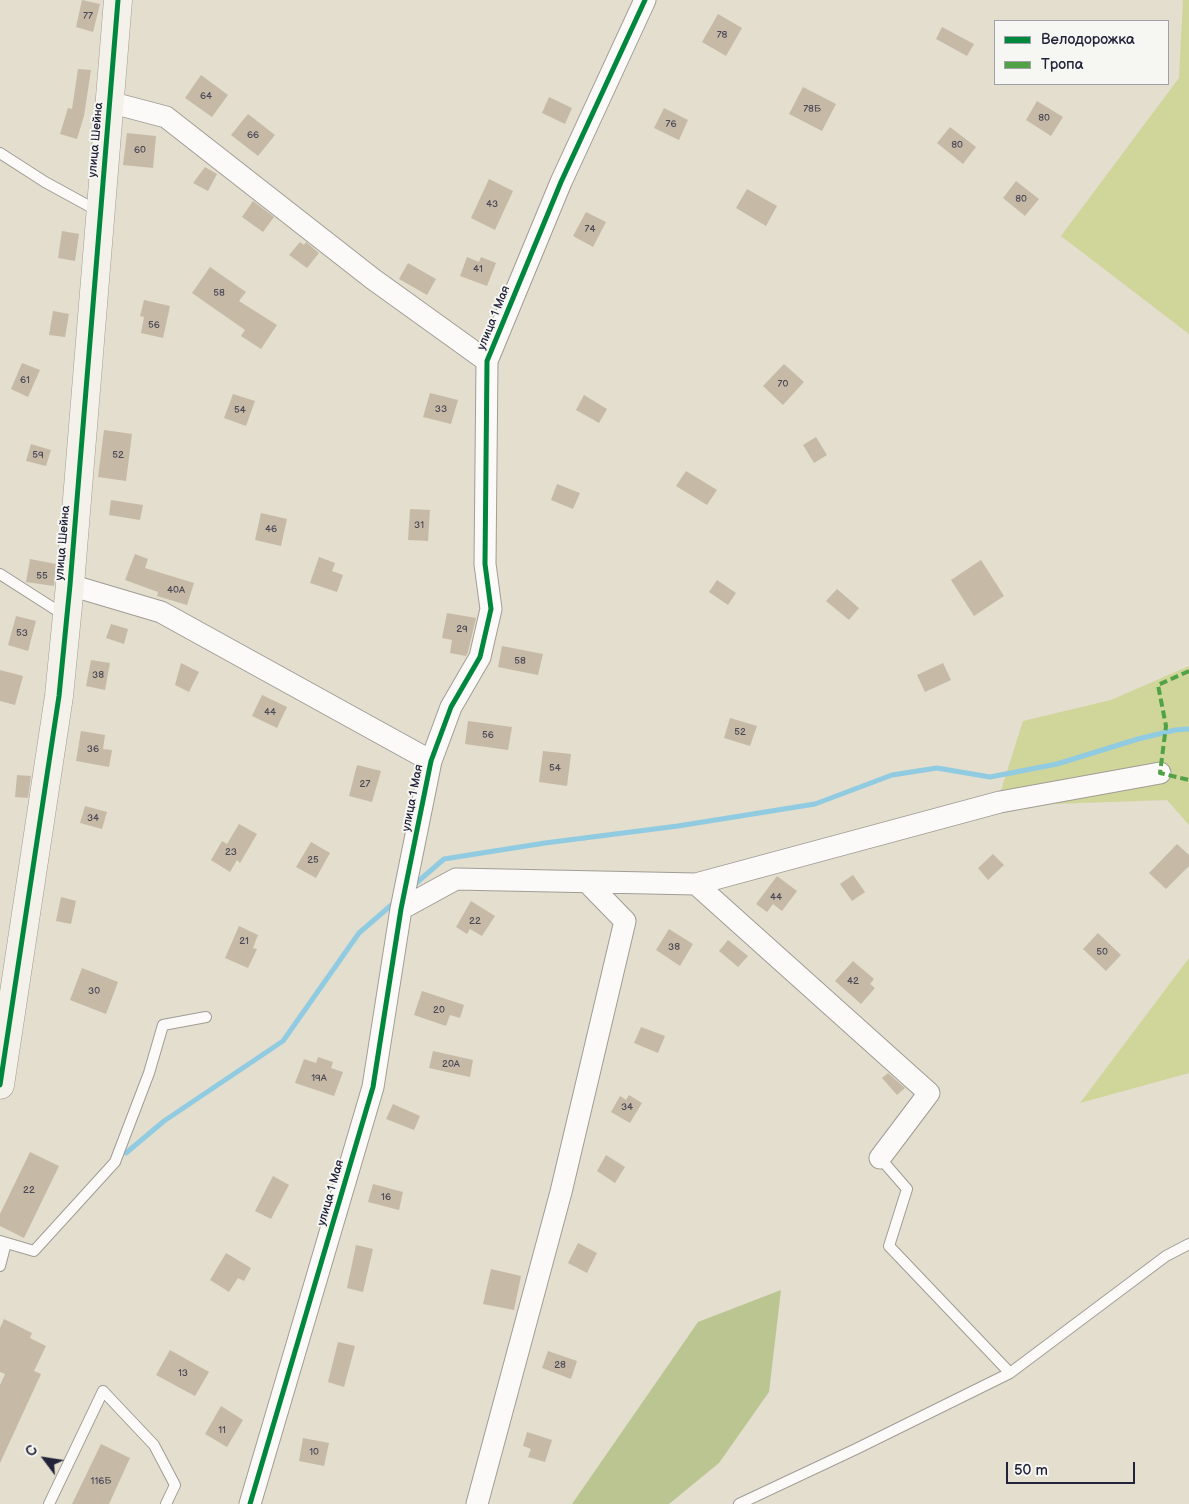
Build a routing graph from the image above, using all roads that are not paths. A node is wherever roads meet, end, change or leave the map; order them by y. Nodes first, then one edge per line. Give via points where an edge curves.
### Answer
1 (118, 0) edge
2 (645, 0) edge
3 (109, 102) junction
4 (0, 153) edge
5 (100, 212) junction
6 (487, 361) junction
7 (0, 574) edge
8 (70, 584) junction
9 (67, 617) junction
10 (431, 761) junction
11 (1160, 773) dead end
12 (587, 882) junction
13 (696, 884) junction
14 (401, 910) junction
15 (206, 1017) dead end
16 (0, 1085) edge
17 (880, 1158) joint
18 (3, 1242) edge
19 (1189, 1244) edge
20 (0, 1266) edge
21 (1010, 1373) junction
22 (49, 1504) edge
23 (166, 1504) edge
24 (250, 1504) edge
25 (477, 1504) edge
26 (738, 1504) edge

1 - 3 street, улица Шейна
2 - 6 street, улица 1 Мая via 561,182
3 - 5 street, улица Шейна
3 - 6 street via 166,117 373,279
4 - 5 lane
5 - 8 street, улица Шейна
6 - 10 street, улица 1 Мая via 485,564 491,609 480,657 451,706
7 - 9 lane
8 - 9 street, улица Шейна
8 - 10 street via 161,612
9 - 16 street, улица Шейна via 59,696
10 - 14 street, улица 1 Мая
11 - 13 street via 1000,802
12 - 13 street
12 - 14 street via 456,879
12 - 25 street via 625,921 561,1192
13 - 17 street via 929,1093
14 - 24 street, улица 1 Мая via 372,1088
15 - 18 lane via 163,1025 149,1073 115,1162 34,1250
17 - 21 lane via 907,1189 889,1246
18 - 20 lane
19 - 21 lane via 1166,1256
21 - 26 lane
22 - 23 lane via 103,1391 154,1445 175,1485

